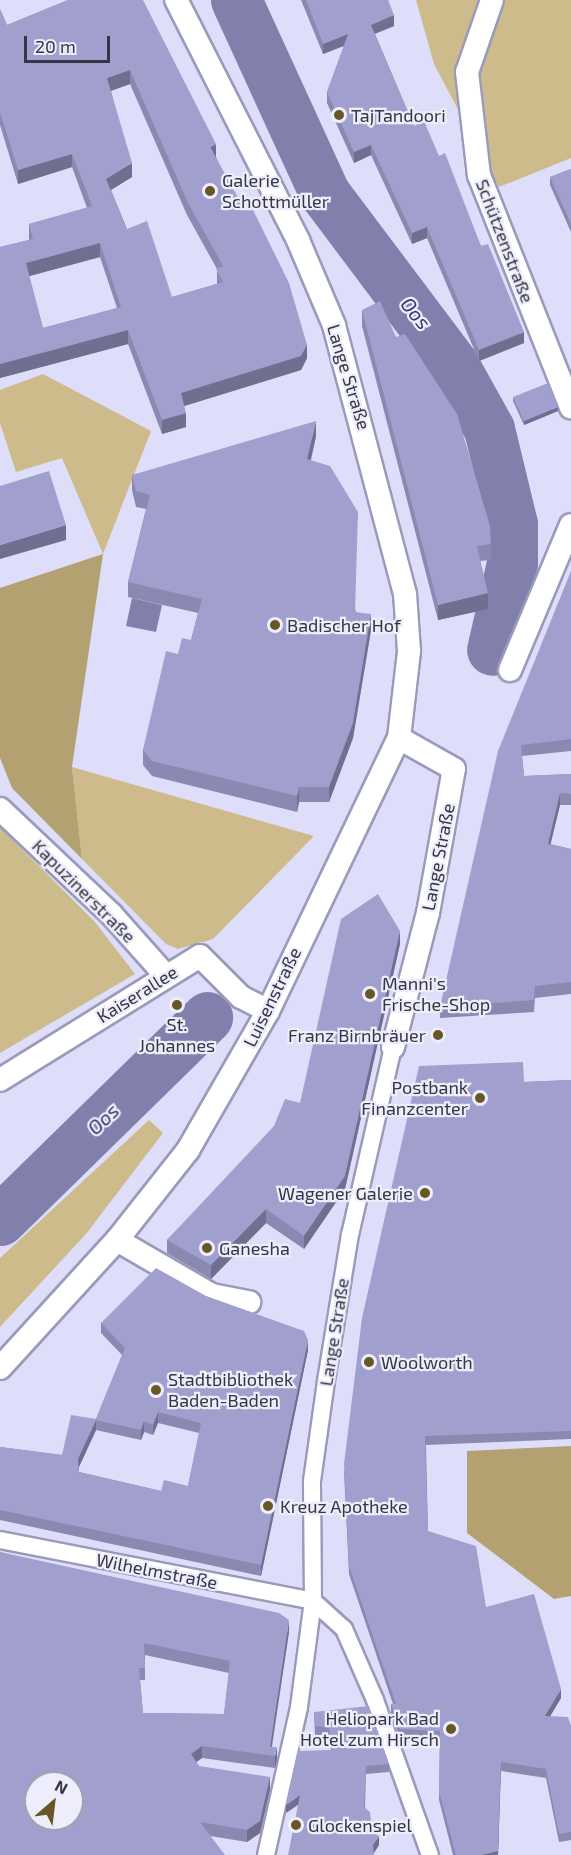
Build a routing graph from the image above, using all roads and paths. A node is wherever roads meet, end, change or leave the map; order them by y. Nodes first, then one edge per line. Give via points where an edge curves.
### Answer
1 (176, 0) edge
2 (492, 0) edge
3 (571, 407) edge
4 (571, 525) edge
5 (510, 670) dead end
6 (399, 738) junction
7 (0, 809) edge
8 (166, 976) junction
9 (268, 1011) junction
10 (393, 1047) joint
11 (0, 1080) edge
12 (117, 1240) junction
13 (249, 1302) dead end
14 (0, 1368) edge
15 (0, 1540) edge
16 (314, 1601) junction
17 (260, 1776) edge
18 (284, 1780) junction
19 (266, 1855) edge
20 (430, 1855) edge

1 - 6 street, Lange Straße via 298,240 338,336 405,594 409,651
2 - 3 street, Schützenstraße via 467,72 479,175
4 - 5 street
6 - 9 street, Luisenstraße
6 - 10 street, Lange Straße via 454,769 428,913
7 - 8 street, Kapuzinerstraße via 111,914
8 - 9 street, Kaiserallee via 200,956 241,998
8 - 11 street, Kaiserallee
9 - 12 street, Luisenstraße via 188,1150
10 - 16 street, Lange Straße via 350,1234 326,1381 312,1481
12 - 13 street via 212,1295
12 - 14 street, Luisenstraße
15 - 16 street, Wilhelmstraße
16 - 18 street, Lange Straße
16 - 20 street via 344,1629 375,1700
17 - 18 street
18 - 19 street, Lange Straße

